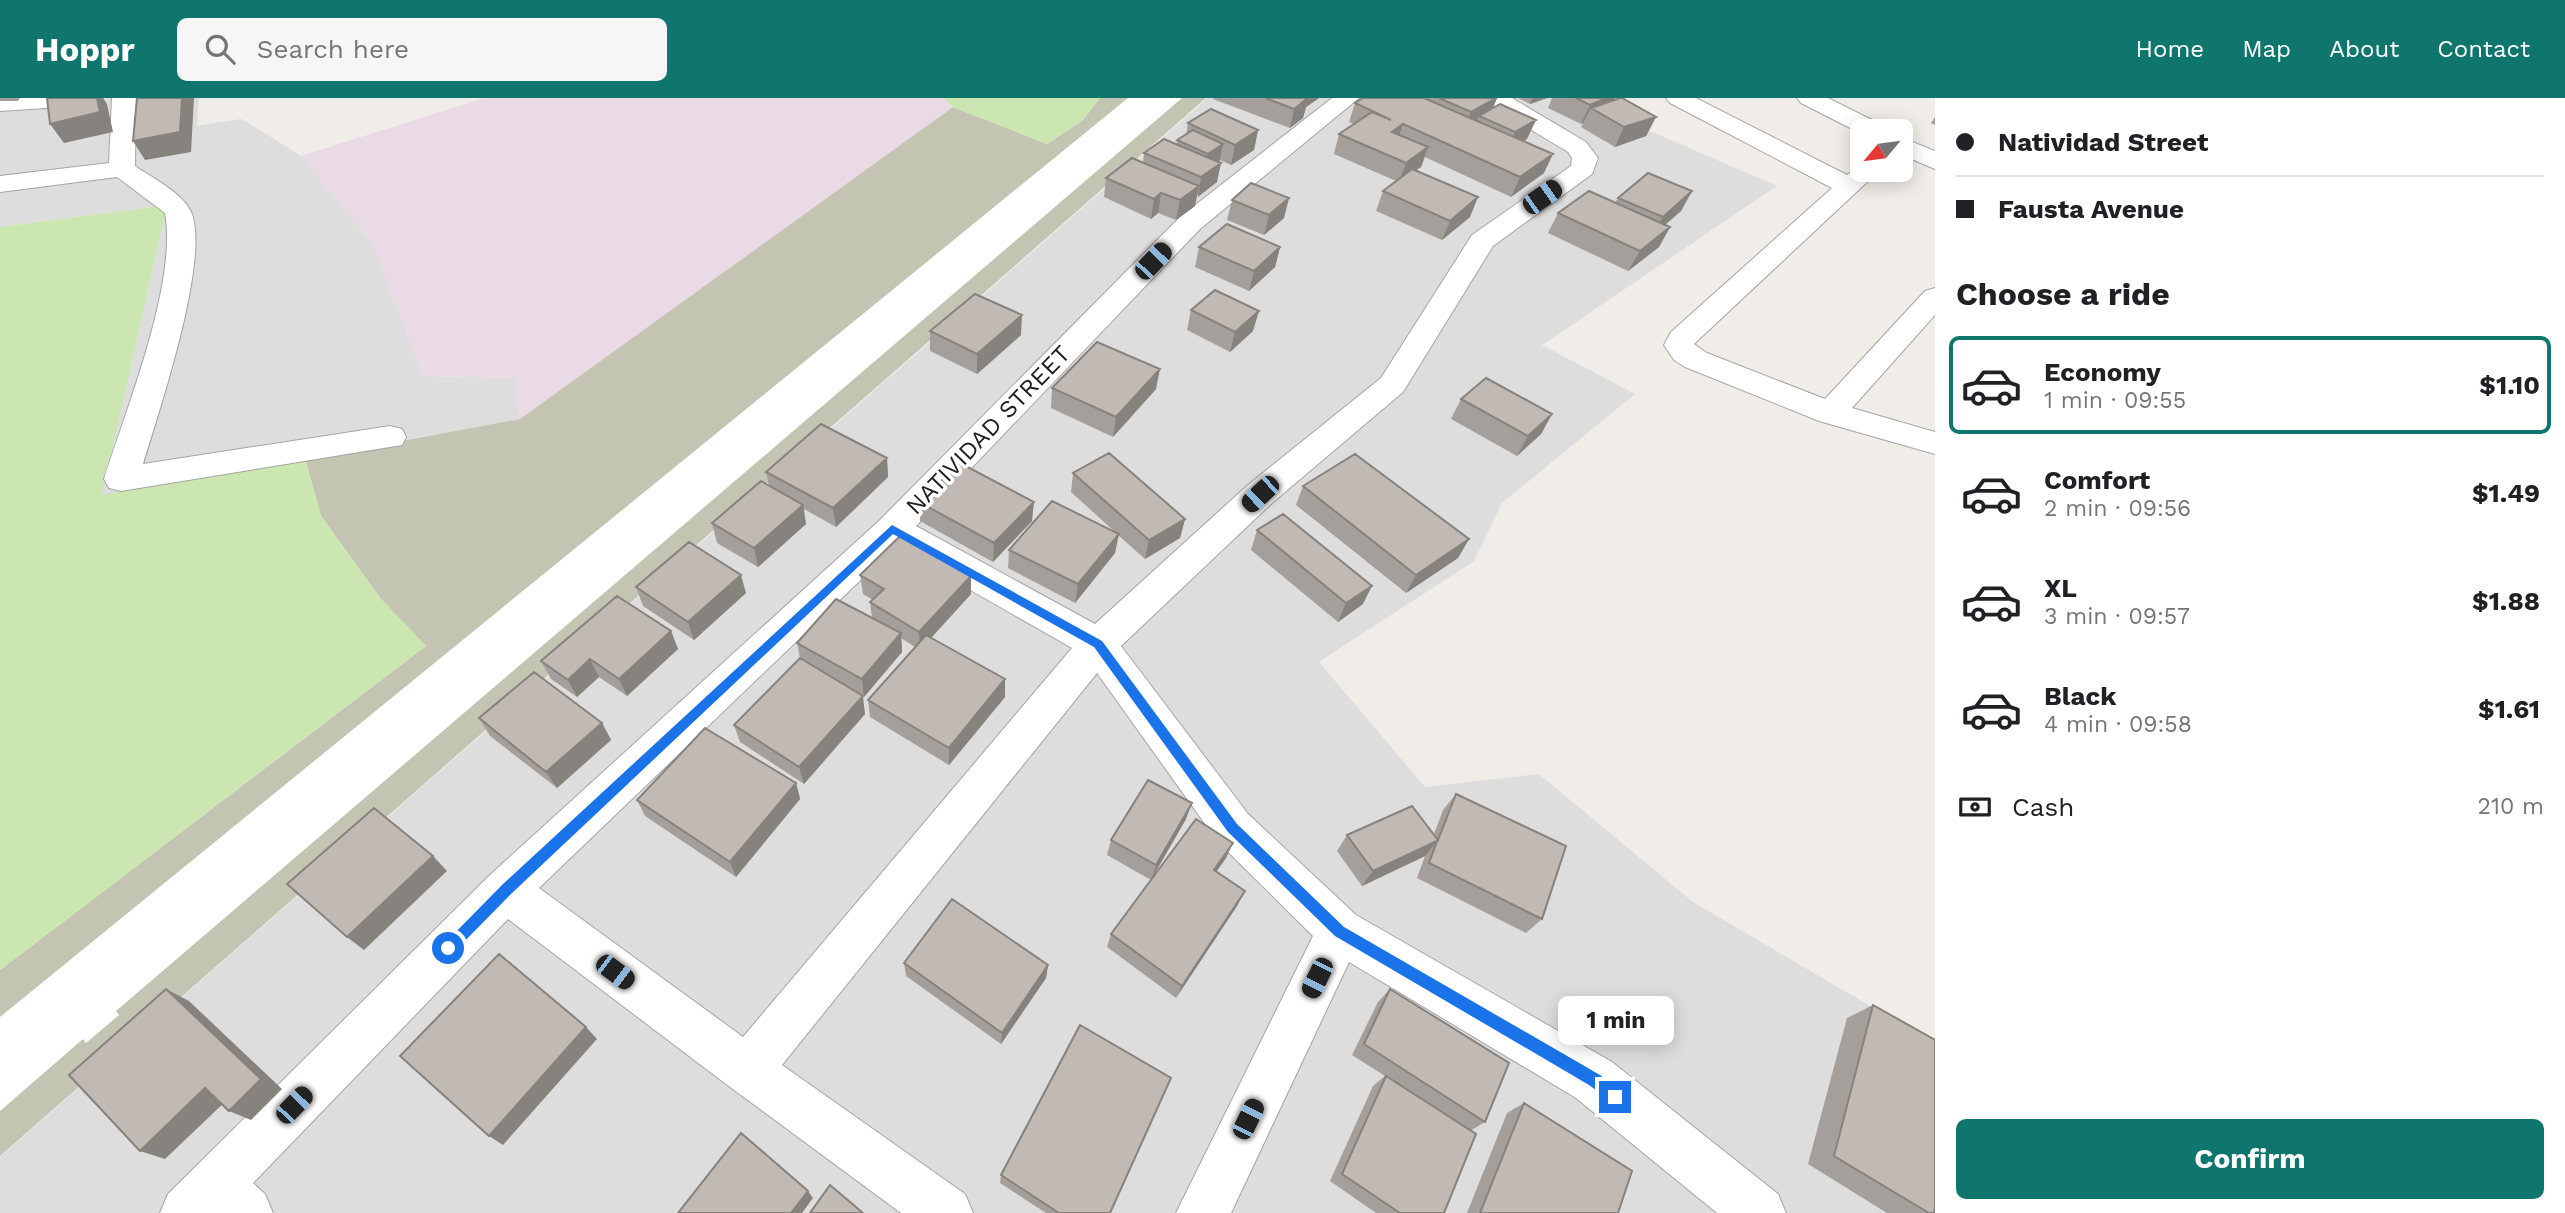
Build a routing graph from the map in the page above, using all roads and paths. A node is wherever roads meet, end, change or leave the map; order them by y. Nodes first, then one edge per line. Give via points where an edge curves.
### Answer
1 (91, 98) edge
2 (124, 98) edge
3 (1346, 98) edge
4 (1495, 98) edge
5 (1678, 98) edge
6 (1809, 98) edge
7 (0, 104) edge
8 (1851, 119) edge
9 (1913, 150) edge
10 (1935, 161) edge
11 (122, 170) junction
12 (1850, 174) edge
13 (1854, 182) edge
14 (0, 184) edge
15 (1935, 297) edge
16 (1830, 413) junction
17 (390, 437) dead end
18 (1935, 443) edge
19 (892, 529) junction
20 (1098, 644) junction
21 (506, 890) junction
22 (1339, 931) junction
23 (747, 1070) junction
24 (217, 1203) edge
25 (946, 1213) edge
26 (1203, 1213) edge
27 (1759, 1213) edge

1 - 7 street
2 - 11 street
3 - 19 street, NATIVIDAD STREET via 1190,223
4 - 20 street via 1577,147 1585,158 1583,169 1482,241 1392,385 1260,494
5 - 12 street
6 - 8 street
9 - 10 street
11 - 14 street
11 - 17 street via 177,210 183,227 172,314 121,479
13 - 16 street via 1679,345 1696,360
15 - 16 street
16 - 18 street
19 - 20 street
19 - 21 street, NATIVIDAD STREET
20 - 22 street via 1233,828
20 - 23 street
21 - 23 street
21 - 24 street, NATIVIDAD STREET
22 - 26 street
22 - 27 street via 1594,1080
23 - 25 street

